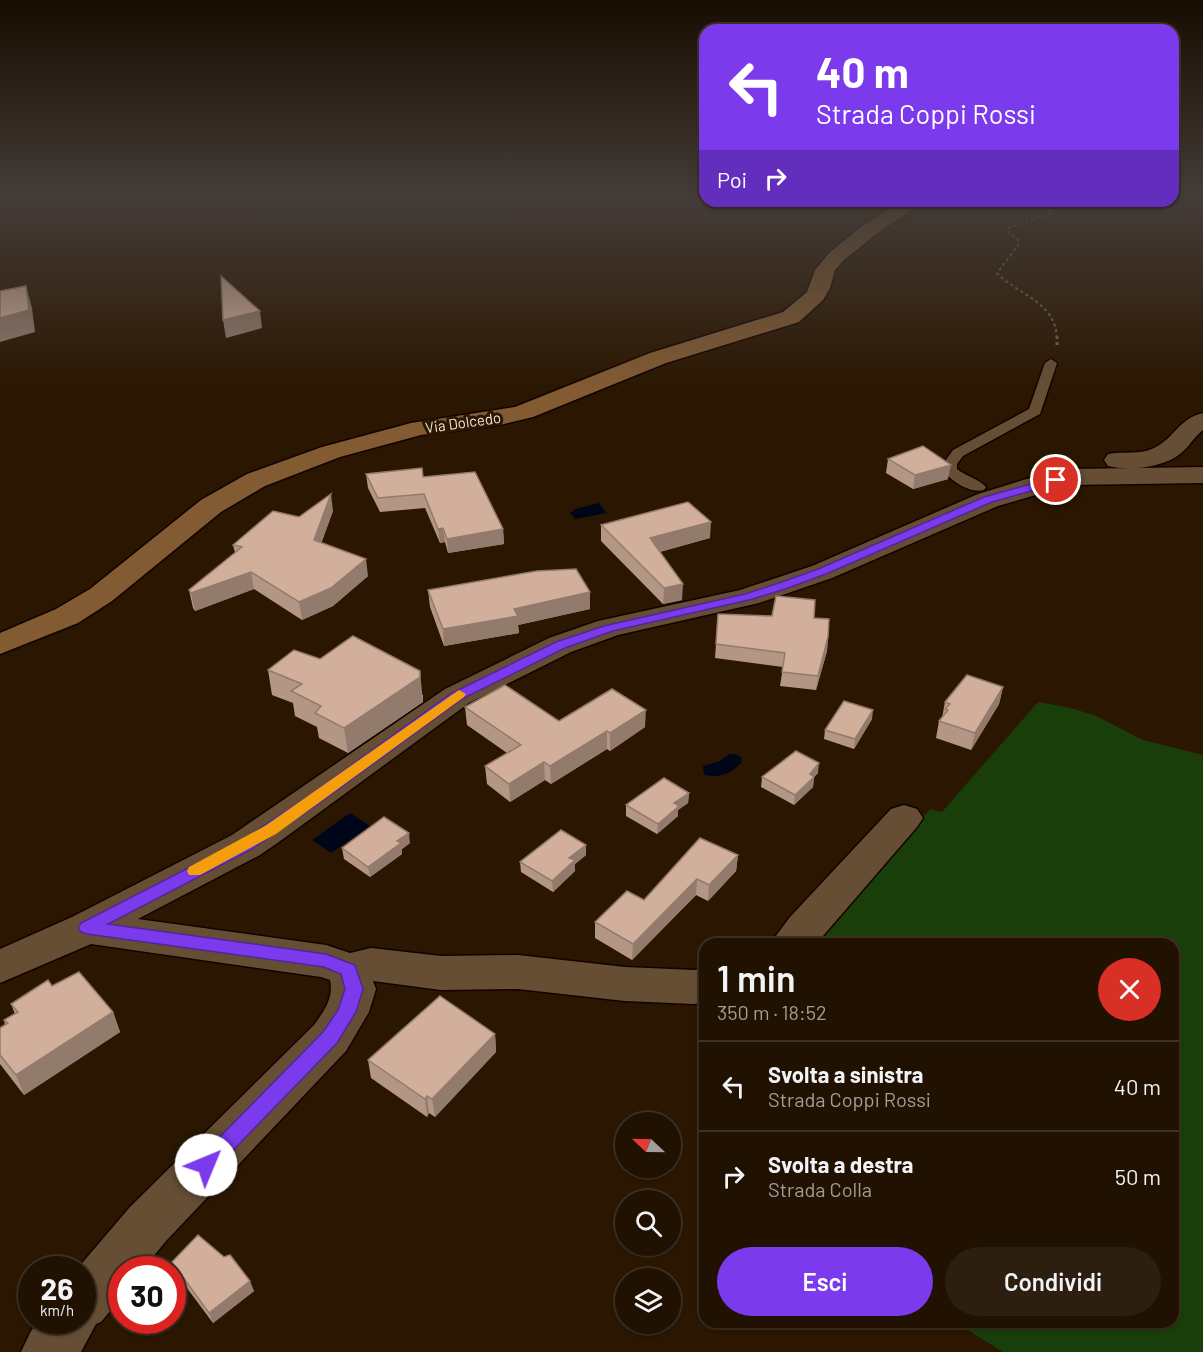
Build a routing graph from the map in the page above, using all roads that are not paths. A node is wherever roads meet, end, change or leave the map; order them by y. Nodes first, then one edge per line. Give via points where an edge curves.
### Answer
1 (830, 262) edge
2 (1051, 363) road end
3 (1203, 420) edge
4 (1203, 475) edge
5 (983, 494) junction
6 (0, 644) edge
7 (904, 818) dead end
8 (87, 928) junction
9 (796, 938) edge
10 (0, 967) edge
11 (349, 970) junction
12 (699, 986) edge
13 (96, 1287) edge
14 (61, 1334) edge
15 (49, 1352) edge

1 - 6 main road, Via Dolcedo via 818,292 808,305 790,317 658,358 524,412 377,439 256,480 211,506 101,595 67,616
2 - 5 lane via 1035,411 958,453 950,464 950,470
3 - 5 street via 1188,428 1175,445 1159,455 1055,465 987,482
4 - 5 street via 1070,477
5 - 8 street via 822,572 748,597 609,628 561,645 457,696 270,830
7 - 9 street
8 - 10 street
8 - 11 street via 326,961
11 - 12 street via 371,964 441,973 518,972 624,984
11 - 13 street via 354,989 347,1012 330,1038 148,1224
14 - 15 street

